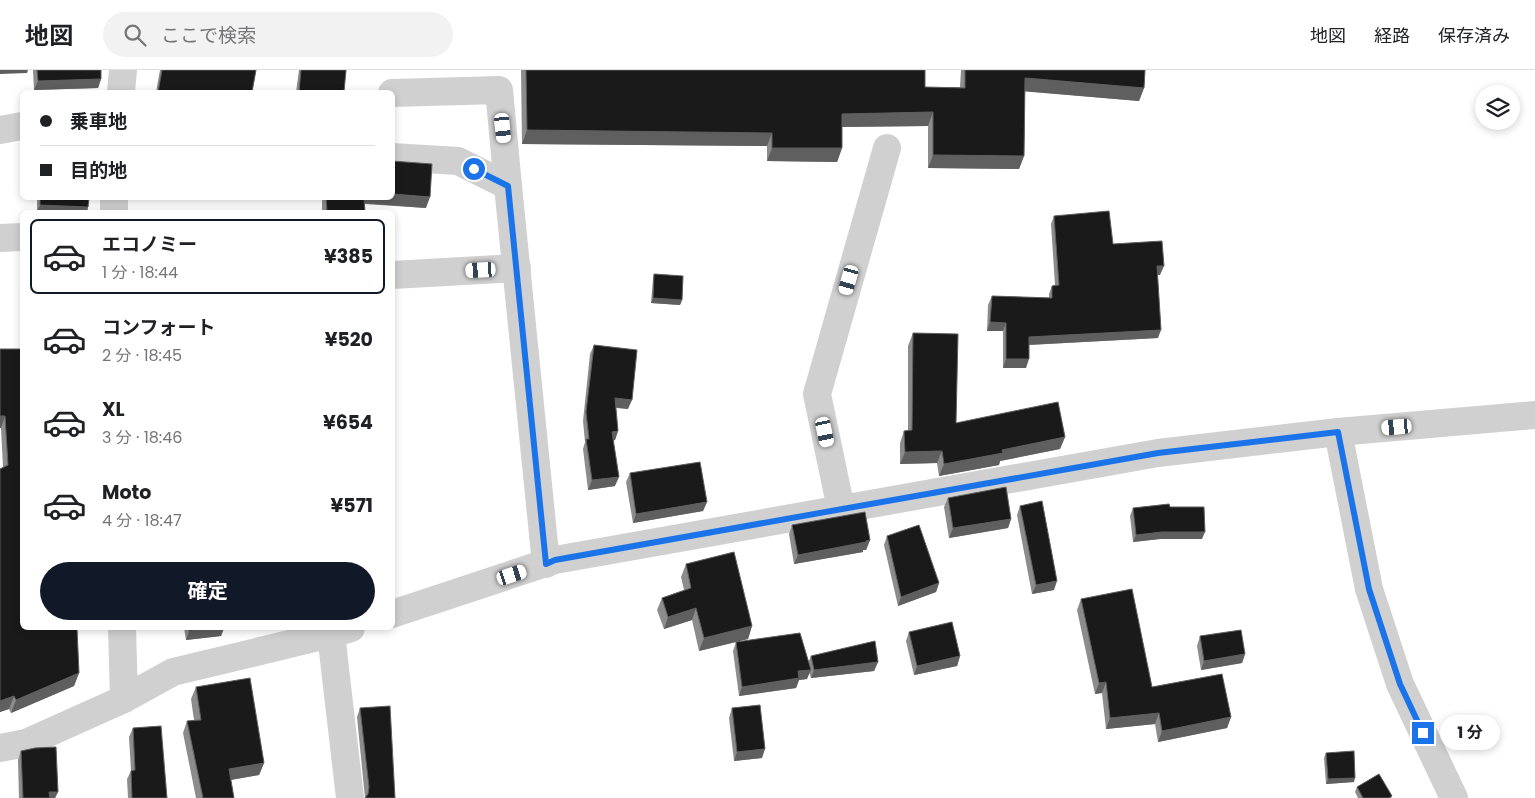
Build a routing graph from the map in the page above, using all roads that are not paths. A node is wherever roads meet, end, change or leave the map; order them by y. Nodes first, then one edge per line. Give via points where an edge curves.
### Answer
1 (124, 70) edge
2 (121, 90) edge
3 (395, 93) edge
4 (20, 126) edge
5 (0, 130) edge
6 (887, 148) dead end
7 (395, 157) edge
8 (508, 186) junction
9 (20, 236) edge
10 (0, 238) edge
11 (517, 268) junction
12 (395, 275) edge
13 (1535, 415) edge
14 (1338, 432) junction
15 (841, 509) junction
16 (546, 564) junction
17 (395, 613) edge
18 (122, 630) edge
19 (341, 631) edge
20 (124, 699) junction
21 (0, 748) edge
22 (350, 798) edge
23 (1454, 798) edge

1 - 2 street
3 - 8 street via 499,90
4 - 5 street
6 - 15 street via 817,394
7 - 8 street via 458,161
8 - 11 street
9 - 10 street
11 - 12 street
11 - 16 street
13 - 14 street
14 - 15 street via 1158,453
14 - 23 street via 1369,589 1400,684
15 - 16 street
16 - 17 street
18 - 20 street
19 - 20 street via 173,672
19 - 22 street
20 - 21 street via 26,743

